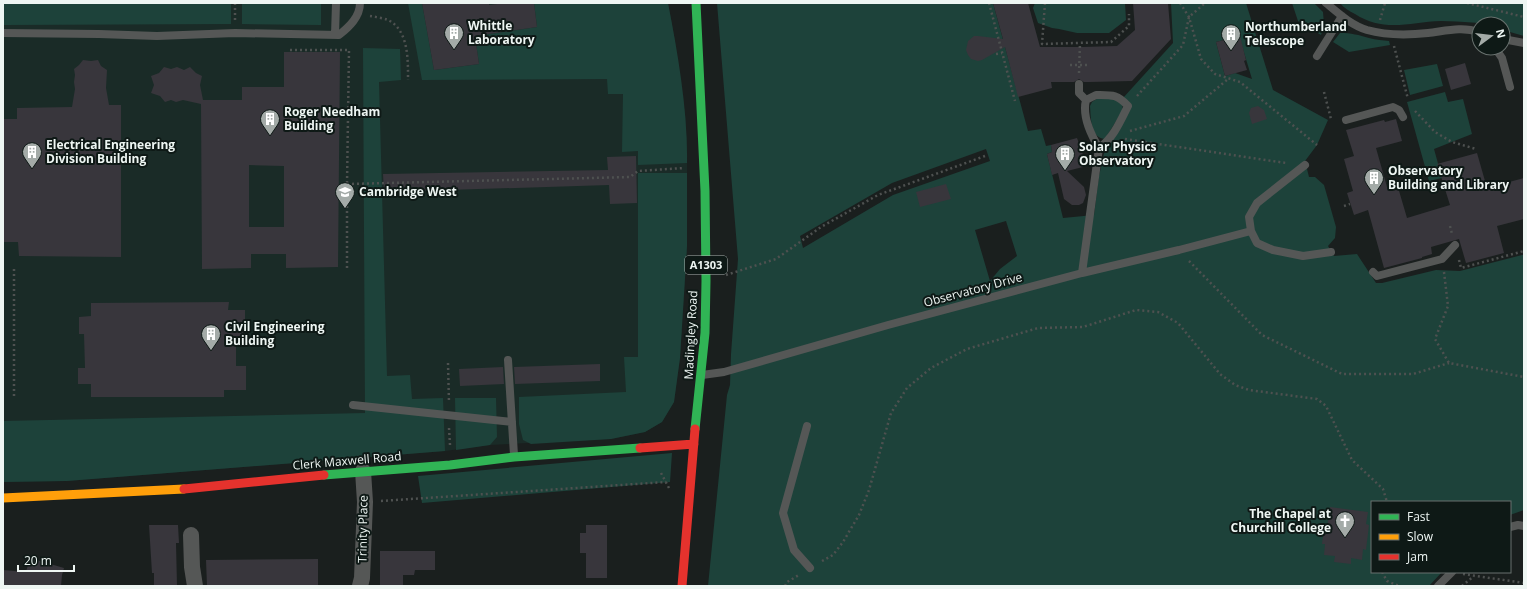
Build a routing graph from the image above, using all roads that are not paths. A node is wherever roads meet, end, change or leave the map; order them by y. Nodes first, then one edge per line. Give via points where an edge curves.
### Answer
1 (336, 3) edge
2 (360, 3) edge
3 (696, 3) edge
4 (1326, 3) edge
5 (1342, 16) junction
6 (1471, 30) edge
7 (3, 33) edge
8 (689, 33) dead end
9 (336, 35) junction
10 (1511, 40) edge
11 (1524, 43) edge
12 (1317, 56) dead end
13 (1501, 56) edge
14 (699, 84) junction
15 (1079, 84) road end
16 (1510, 87) dead end
17 (1086, 100) junction
18 (1401, 114) road end
19 (1346, 120) dead end
20 (1099, 148) junction
21 (1306, 165) road end
22 (1251, 231) junction
23 (1455, 245) road end
24 (1331, 252) dead end
25 (1372, 272) dead end
26 (1082, 273) junction
27 (508, 360) dead end
28 (701, 375) junction
29 (353, 405) dead end
30 (512, 422) junction
31 (807, 426) dead end
32 (694, 444) junction
33 (514, 457) junction
34 (363, 471) junction
35 (3, 498) edge
36 (1524, 526) edge
37 (1511, 527) edge
38 (191, 535) dead end
39 (810, 568) road end
40 (1456, 573) edge
41 (195, 586) edge
42 (360, 586) edge
43 (682, 586) edge
44 (1438, 586) edge

1 - 9 lane
2 - 9 lane via 352,24
3 - 14 street, Madingley Road / A1303
4 - 5 lane
5 - 6 lane via 1366,29 1386,33
5 - 12 lane
7 - 9 lane via 157,36 235,33
8 - 14 street, Madingley Road / A1303
10 - 11 lane
13 - 16 lane
14 - 28 street, Madingley Road / A1303 via 705,191 706,281
15 - 17 lane via 1080,93
17 - 20 lane via 1084,106 1091,134
17 - 20 lane via 1096,95 1109,95 1121,98 1128,106 1111,137
18 - 19 lane via 1393,107
20 - 26 lane
21 - 22 lane via 1258,203 1250,217
22 - 24 lane via 1257,243 1273,250 1303,256
22 - 26 lane, Observatory Drive
23 - 25 lane via 1442,259 1377,276
26 - 28 lane, Observatory Drive via 724,372
27 - 30 lane
28 - 32 street, Madingley Road / A1303
29 - 30 lane
30 - 33 lane
31 - 39 lane via 783,513 794,550
32 - 33 street, Clerk Maxwell Road
32 - 43 street, Madingley Road / A1303
33 - 34 street, Clerk Maxwell Road via 450,465
34 - 35 street, Clerk Maxwell Road via 166,491
34 - 42 street, Trinity Place via 365,502
36 - 37 lane
38 - 41 street
40 - 44 lane

